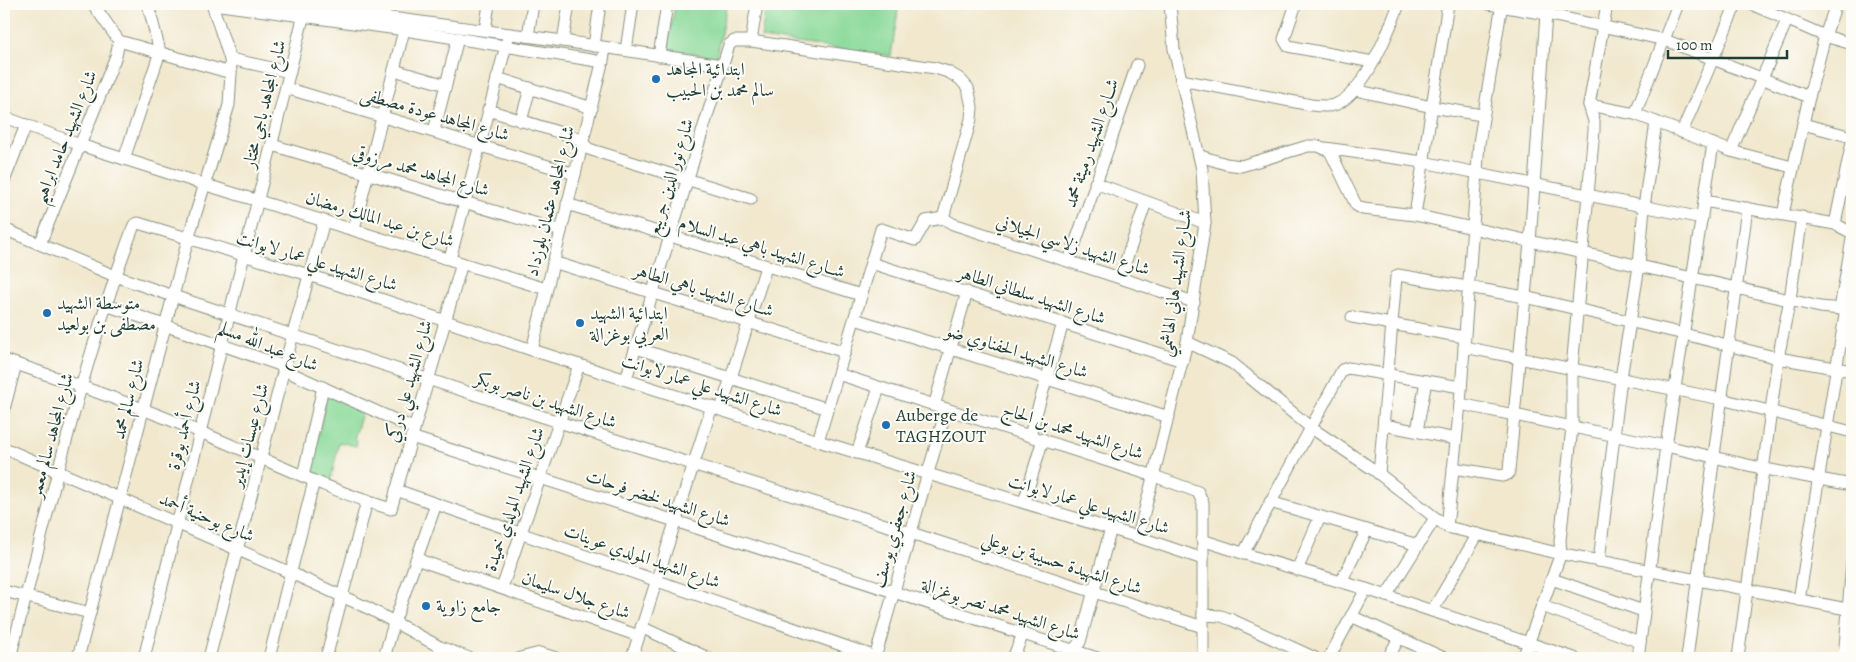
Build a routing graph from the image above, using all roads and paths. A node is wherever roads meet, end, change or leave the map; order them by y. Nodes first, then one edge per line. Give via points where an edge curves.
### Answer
1 (148, 4) edge
2 (212, 4) edge
3 (287, 4) edge
4 (387, 4) edge
5 (488, 4) edge
6 (533, 4) edge
7 (569, 4) edge
8 (600, 4) edge
9 (633, 4) edge
10 (667, 4) edge
11 (757, 4) edge
12 (1170, 4) edge
13 (1296, 4) edge
14 (1399, 4) edge
15 (1448, 4) edge
16 (1489, 4) edge
17 (1606, 4) edge
18 (1678, 4) edge
19 (1736, 4) edge
20 (1751, 4) edge
21 (1836, 4) edge
22 (1502, 5) edge
23 (97, 6) edge
24 (1762, 6) edge
25 (305, 11) junction
26 (351, 13) edge
27 (1546, 14) junction
28 (385, 16) junction
29 (1788, 20) junction
30 (405, 25) junction
31 (1601, 27) junction
32 (485, 30) junction
33 (509, 34) junction
34 (528, 36) junction
35 (1825, 36) junction
36 (458, 38) junction
37 (1665, 40) junction
38 (119, 41) junction
39 (563, 41) junction
40 (751, 41) junction
41 (1852, 44) edge
42 (506, 46) junction
43 (600, 46) junction
44 (626, 50) junction
45 (160, 52) junction
46 (659, 56) junction
47 (1712, 57) junction
48 (230, 59) junction
49 (603, 62) junction
50 (1373, 62) junction
51 (722, 65) junction
52 (1137, 65) dead end
53 (394, 70) junction
54 (290, 72) junction
55 (231, 73) junction
56 (497, 78) junction
57 (1762, 78) junction
58 (1181, 80) junction
59 (446, 85) junction
60 (286, 88) junction
61 (530, 88) junction
62 (1355, 90) junction
63 (1809, 97) junction
64 (1589, 105) junction
65 (1432, 107) junction
66 (592, 108) junction
67 (488, 110) junction
68 (1635, 114) junction
69 (1482, 115) junction
70 (4, 117) edge
71 (382, 117) junction
72 (521, 120) junction
73 (1656, 122) junction
74 (1803, 124) junction
75 (26, 125) junction
76 (434, 132) junction
77 (1682, 132) junction
78 (1852, 137) edge
79 (1852, 142) edge
80 (583, 143) junction
81 (1713, 144) junction
82 (80, 145) junction
83 (272, 145) junction
84 (479, 145) junction
85 (1325, 148) junction
86 (1731, 151) junction
87 (1200, 156) junction
88 (124, 159) junction
89 (1423, 162) junction
90 (1792, 167) junction
91 (368, 173) junction
92 (1476, 173) junction
93 (575, 174) junction
94 (687, 179) junction
95 (4, 181) edge
96 (1095, 183) junction
97 (203, 184) junction
98 (1534, 184) junction
99 (1588, 195) junction
100 (751, 199) dead end
101 (258, 200) junction
102 (1704, 201) junction
103 (465, 202) junction
104 (1146, 202) junction
105 (567, 204) junction
106 (1644, 207) junction
107 (1747, 208) junction
108 (1783, 214) junction
109 (1415, 215) junction
110 (943, 218) junction
111 (1702, 218) junction
112 (1802, 218) junction
113 (324, 221) junction
114 (1205, 223) junction
115 (136, 224) joint
116 (1835, 224) junction
117 (1472, 228) junction
118 (354, 229) junction
119 (561, 230) junction
120 (5, 233) edge
121 (1852, 233) edge
122 (670, 237) junction
123 (188, 239) junction
124 (1852, 239) edge
125 (1530, 242) junction
126 (40, 244) junction
127 (1582, 254) junction
128 (245, 256) junction
129 (450, 259) junction
130 (1069, 261) junction
131 (553, 262) junction
132 (462, 263) junction
133 (871, 263) junction
134 (1639, 266) junction
135 (766, 267) junction
136 (309, 275) junction
137 (115, 276) junction
138 (1693, 277) junction
139 (1120, 278) junction
140 (1468, 286) junction
141 (1737, 287) junction
142 (546, 288) junction
143 (653, 292) junction
144 (967, 292) junction
145 (862, 295) junction
146 (173, 296) junction
147 (1525, 297) junction
148 (1790, 299) junction
149 (1194, 302) junction
150 (106, 305) junction
151 (1577, 309) junction
152 (1846, 309) edge
153 (230, 314) junction
154 (1352, 316) dead end
155 (855, 318) junction
156 (446, 320) junction
157 (748, 322) junction
158 (1630, 322) junction
159 (1063, 323) junction
160 (1392, 324) junction
161 (165, 325) junction
162 (293, 334) junction
163 (1684, 334) junction
164 (1187, 342) junction
165 (1464, 342) junction
166 (222, 345) junction
167 (1729, 346) junction
168 (636, 348) junction
169 (951, 349) junction
170 (532, 350) junction
171 (844, 352) junction
172 (1519, 358) junction
173 (1778, 358) junction
174 (4, 360) edge
175 (1183, 361) junction
176 (16, 364) junction
177 (579, 365) junction
178 (1572, 368) junction
179 (1835, 369) junction
180 (284, 370) junction
181 (1852, 371) edge
182 (838, 374) junction
183 (1388, 375) junction
184 (731, 377) junction
185 (1621, 378) junction
186 (626, 379) junction
187 (1047, 379) junction
188 (428, 380) junction
189 (1426, 382) junction
190 (82, 386) junction
191 (324, 387) junction
192 (1461, 387) junction
193 (879, 388) junction
194 (1674, 388) junction
195 (1721, 399) junction
196 (1460, 404) junction
197 (934, 406) junction
198 (717, 408) junction
199 (4, 409) edge
200 (143, 409) junction
201 (828, 409) junction
202 (946, 410) junction
203 (1772, 411) junction
204 (1514, 415) junction
205 (1169, 417) junction
206 (559, 422) junction
207 (1384, 425) junction
208 (1826, 426) junction
209 (1310, 427) junction
210 (1572, 427) junction
211 (1417, 431) junction
212 (201, 432) junction
213 (1852, 432) edge
214 (412, 433) junction
215 (1030, 435) junction
216 (1615, 436) junction
217 (1456, 439) junction
218 (1043, 440) junction
219 (818, 441) junction
220 (1666, 446) junction
221 (4, 448) edge
222 (857, 453) junction
223 (1714, 456) junction
224 (261, 458) junction
225 (693, 465) junction
226 (1453, 468) junction
227 (1765, 469) junction
228 (59, 473) junction
229 (928, 474) junction
230 (1379, 474) junction
231 (303, 476) junction
232 (1154, 476) junction
233 (540, 479) junction
234 (1817, 479) junction
235 (314, 482) junction
236 (1852, 485) edge
237 (396, 490) junction
238 (120, 499) junction
239 (367, 501) junction
240 (1024, 502) junction
241 (1270, 502) junction
242 (436, 504) junction
243 (1320, 516) junction
244 (1435, 518) junction
245 (675, 521) junction
246 (176, 523) junction
247 (1447, 527) junction
248 (1111, 528) junction
249 (1367, 530) junction
250 (911, 532) junction
251 (522, 533) junction
252 (1478, 534) junction
253 (1138, 537) junction
254 (1202, 540) junction
255 (1418, 545) junction
256 (237, 549) junction
257 (1561, 553) junction
258 (1243, 554) junction
259 (1203, 558) junction
260 (416, 559) junction
261 (1599, 561) junction
262 (1852, 564) edge
263 (1297, 570) junction
264 (1648, 570) junction
265 (291, 573) junction
266 (1552, 578) junction
267 (656, 580) junction
268 (1697, 580) junction
269 (1341, 582) junction
270 (502, 588) junction
271 (1366, 590) junction
272 (1748, 590) junction
273 (4, 591) edge
274 (1093, 591) junction
275 (894, 593) junction
276 (341, 596) junction
277 (1386, 596) junction
278 (26, 597) junction
279 (1799, 600) junction
280 (1542, 606) junction
281 (1851, 610) edge
282 (1432, 611) junction
283 (1643, 611) junction
284 (90, 613) junction
285 (1351, 616) junction
286 (1203, 621) junction
287 (394, 623) junction
288 (640, 631) junction
289 (1023, 634) junction
290 (1400, 638) junction
291 (1640, 642) junction
292 (1529, 643) junction
293 (1071, 654) edge
294 (456, 656) edge
295 (1847, 657) edge
296 (10, 658) edge
297 (78, 658) edge
298 (144, 658) edge
299 (210, 658) edge
300 (269, 658) edge
301 (326, 658) edge
302 (384, 658) edge
303 (469, 658) edge
304 (520, 658) edge
305 (556, 658) edge
306 (632, 658) edge
307 (708, 658) edge
308 (875, 658) edge
309 (1013, 658) edge
310 (1096, 658) edge
311 (1203, 658) edge
312 (1315, 658) edge
313 (1328, 658) edge
314 (1388, 658) edge
315 (1444, 658) edge
316 (1523, 658) edge
317 (1574, 658) edge
318 (1638, 658) edge
319 (1687, 658) edge
320 (1738, 658) edge

1 - 45 street
2 - 25 street
2 - 48 street, شارع سالم محمد
3 - 25 street
4 - 28 street
5 - 32 street
6 - 34 street
7 - 39 street
8 - 43 street, شارع المجاهد عثمان بلوزداد
9 - 44 street
10 - 46 street
11 - 40 street
12 - 58 street, شــارع الشهيد هاني الهاشمي
13 - 50 street via 1284,39 1288,46
14 - 50 street
15 - 65 street
16 - 22 street
17 - 31 street
18 - 37 street
19 - 47 street
20 - 24 street
21 - 35 street
22 - 27 street
22 - 69 street
23 - 38 street
24 - 29 street
25 - 26 street
25 - 54 street, شارع المجاهد باجي مختار
26 - 28 street
26 - 30 street
27 - 31 street
27 - 98 street
28 - 30 street
29 - 35 street
29 - 57 street
30 - 32 street
30 - 36 street
30 - 53 street
31 - 37 street
31 - 64 street
32 - 33 street
33 - 34 street
33 - 42 street
34 - 39 street
35 - 41 street
35 - 63 street
36 - 42 street
36 - 59 street
37 - 47 street
37 - 68 street
38 - 45 street
38 - 82 street, شارع الشهيد حامد ابراهيم
39 - 43 street
40 - 51 street, شارع نور الدين جريبع via 731,43
40 - 110 street via 935,68 960,79 971,96 971,119
42 - 49 street
42 - 56 street
43 - 44 street
43 - 49 street, شارع المجاهد عثمان بلوزداد
44 - 46 street
45 - 55 street
45 - 88 street
46 - 51 street
47 - 57 street
47 - 77 street
48 - 54 street
48 - 55 street, شارع سالم محمد
49 - 66 street, شارع المجاهد عثمان بلوزداد
50 - 62 street
51 - 94 street, شارع نور الدين جريبع
52 - 96 street, شــارع الشهيد رميثة محمد
53 - 59 street
53 - 71 street
54 - 60 street, شارع المجاهد باجي مختار
55 - 97 street, شارع سالم محمد via 229,105
56 - 61 street
56 - 67 street
57 - 63 street
57 - 86 street
58 - 62 street via 1322,106 1336,104
58 - 87 street, شــارع الشهيد هاني الهاشمي
59 - 76 street
60 - 71 street, شارع المجاهد عودة مصطفى
60 - 83 street, شارع المجاهد باجي مختار
61 - 66 street
61 - 72 street
62 - 65 street
63 - 74 street
64 - 68 street
64 - 99 street via 1594,126
65 - 69 street
65 - 89 street
66 - 80 street, شارع المجاهد عثمان بلوزداد
67 - 72 street
67 - 84 street
68 - 73 street
69 - 92 street
70 - 75 street, شارع بن عبد المالك رمضان
71 - 76 street, شارع المجاهد عودة مصطفى
71 - 91 street
72 - 80 street via 577,138
73 - 77 street
73 - 106 street
74 - 78 street
74 - 90 street
75 - 82 street, شارع بن عبد المالك رمضان
75 - 95 street
76 - 84 street, شارع المجاهد عودة مصطفى
77 - 81 street
79 - 116 street
80 - 93 street, شارع المجاهد عثمان بلوزداد
80 - 94 street via 589,149
81 - 86 street
81 - 102 street
82 - 88 street, شارع بن عبد المالك رمضان
82 - 126 street, شارع الشهيد حامد ابراهيم
83 - 91 street, شارع المجاهد محمد مرزوقي
83 - 101 street, شارع المجاهد باجي مختار
84 - 93 street, شارع المجاهد عودة مصطفى
84 - 103 street
85 - 87 street via 1308,146 1240,166
85 - 89 street
85 - 109 street via 1330,151 1356,205 1363,209
86 - 90 street
87 - 114 street, شــارع الشهيد هاني الهاشمي
88 - 97 street, شارع بن عبد المالك رمضان
89 - 92 street
89 - 109 street
90 - 108 street
91 - 103 street, شارع المجاهد محمد مرزوقي
91 - 118 street
92 - 98 street
92 - 117 street
93 - 105 street, شارع المجاهد عثمان بلوزداد
94 - 100 street
94 - 122 street, شارع نور الدين جريبع
96 - 104 street
96 - 130 street, شــارع الشهيد رميثة محمد
97 - 101 street, شارع بن عبد المالك رمضان
97 - 123 street, شارع سالم محمد
98 - 99 street
98 - 125 street
99 - 106 street
99 - 127 street
101 - 113 street, شارع بن عبد المالك رمضان
101 - 128 street, شارع أحمد بوقرة
102 - 107 street
102 - 111 street
103 - 119 street, شارع المجاهد محمد مرزوقي
103 - 129 street
104 - 114 street
104 - 139 street
105 - 119 street, شارع المجاهد عثمان بلوزداد
105 - 122 street, شــارع الشهيد باهي عبد السلام
106 - 111 street
106 - 134 street
107 - 108 street
107 - 141 street
108 - 112 street
109 - 117 street
110 - 130 street, شارع الشهيد زلاسي الجيلاني
110 - 133 street via 926,221 915,240 881,229
111 - 138 street
112 - 116 street
112 - 148 street
113 - 118 street, شارع بن عبد المالك رمضان
113 - 136 street, شارع عيسات إيدير
114 - 149 street, شــارع الشهيد هاني الهاشمي
115 - 123 street, شارع الشهيد علي عمار لابوانت
115 - 137 street, شارع المجاهد سالم معمر
116 - 121 street
117 - 125 street
117 - 140 street
118 - 129 street, شارع بن عبد المالك رمضان
119 - 131 street, شارع المجاهد عثمان بلوزداد
120 - 126 street, شارع الشهيد بن ناصر بوبكر
122 - 135 street, شــارع الشهيد باهي عبد السلام
122 - 143 street, شارع نور الدين جريبع
123 - 128 street, شارع الشهيد علي عمار لابوانت
123 - 146 street, شارع سالم محمد
124 - 152 street
125 - 127 street
125 - 147 street
126 - 137 street, شارع الشهيد بن ناصر بوبكر
127 - 134 street
127 - 151 street
128 - 136 street, شارع الشهيد علي عمار لابوانت
128 - 153 street, شارع أحمد بوقرة
129 - 132 street, شارع بن عبد المالك رمضان
130 - 139 street, شارع الشهيد زلاسي الجيلاني
131 - 142 street, شارع المجاهد عثمان بلوزداد
131 - 143 street, شــارع الشهيد باهي الطاهر
132 - 142 street, شارع بن عبد المالك رمضان
132 - 156 street, شارع الشهيد علي دركي
133 - 144 street, شارع الشهيد سلطاني الطاهر
133 - 145 street
134 - 138 street
134 - 158 street
135 - 145 street, شــارع الشهيد باهي عبد السلام
135 - 157 street
136 - 156 street, شارع الشهيد علي عمار لابوانت
136 - 162 street, شارع عيسات إيدير
137 - 146 street, شارع الشهيد بن ناصر بوبكر
137 - 150 street, شارع المجاهد سالم معمر
138 - 141 street
138 - 163 street
139 - 149 street, شارع الشهيد زلاسي الجيلاني
140 - 147 street
140 - 160 street via 1398,275
140 - 165 street
141 - 148 street
141 - 167 street
142 - 170 street, شارع المجاهد عثمان بلوزداد
143 - 157 street, شــارع الشهيد باهي الطاهر
143 - 168 street, شارع نور الدين جريبع
144 - 159 street, شارع الشهيد سلطاني الطاهر
144 - 169 street
145 - 155 street
146 - 153 street, شارع الشهيد بن ناصر بوبكر
146 - 161 street, شارع سالم محمد
147 - 151 street
147 - 172 street
148 - 152 street via 1820,307
148 - 173 street
149 - 164 street, شــارع الشهيد هاني الهاشمي
150 - 161 street, شارع عبد الله مسلم
150 - 190 street, شارع المجاهد سالم معمر
151 - 158 street
151 - 178 street
152 - 179 street
153 - 162 street, شارع الشهيد بن ناصر بوبكر
153 - 166 street, شارع أحمد بوقرة
154 - 160 street
155 - 169 street, شارع الشهيد الحفناوي ضو
155 - 171 street
156 - 170 street, شارع الشهيد علي عمار لابوانت
156 - 188 street, شارع الشهيد علي دركي
157 - 171 street, شــارع الشهيد باهي الطاهر
157 - 184 street
158 - 163 street
158 - 185 street
159 - 175 street, شارع الشهيد سلطاني الطاهر
159 - 187 street
160 - 165 street
160 - 183 street
161 - 166 street, شارع عبد الله مسلم
161 - 200 street, شارع سالم محمد
162 - 180 street, شارع عيسات إيدير
162 - 188 street, شارع الشهيد بن ناصر بوبكر
163 - 167 street
163 - 194 street
164 - 175 street, شــارع الشهيد هاني الهاشمي
164 - 209 street via 1232,363
165 - 172 street
165 - 192 street
166 - 180 street, شارع عبد الله مسلم
166 - 212 street, شارع أحمد بوقرة
167 - 173 street
167 - 195 street
168 - 184 street
168 - 186 street, شارع نور الدين جريبع
169 - 187 street, شارع الشهيد الحفناوي ضو
169 - 197 street
170 - 177 street, شارع الشهيد علي عمار لابوانت
171 - 182 street
172 - 178 street
172 - 204 street
173 - 179 street
173 - 203 street
174 - 176 street
175 - 205 street, شــارع الشهيد هاني الهاشمي
176 - 190 street
176 - 199 street
177 - 186 street, شارع الشهيد علي عمار لابوانت
177 - 206 street, شارع الشهيد المولدي خميدة
178 - 185 street
178 - 210 street
179 - 181 street
179 - 208 street
180 - 191 street, شارع عبد الله مسلم
180 - 224 street, شارع عيسات إيدير
182 - 193 street, شارع الشهيد محمد بن الحاج
182 - 201 street
183 - 189 street
183 - 207 street
183 - 209 street via 1348,368 1342,370
184 - 198 street
184 - 201 street
185 - 194 street
185 - 216 street
186 - 198 street, شارع الشهيد علي عمار لابوانت
187 - 205 street, شارع الشهيد الحفناوي ضو
187 - 215 street
188 - 206 street, شارع الشهيد بن ناصر بوبكر
188 - 214 street, شارع الشهيد علي دركي
189 - 192 street
189 - 211 street
190 - 200 street
190 - 228 street, شارع المجاهد سالم معمر
191 - 214 street, شارع عبد الله مسلم
191 - 231 street
192 - 196 street
193 - 197 street, شارع الشهيد محمد بن الحاج
193 - 222 street
194 - 195 street
194 - 220 street
195 - 203 street
195 - 223 street
196 - 204 street
196 - 217 street
197 - 202 street, شارع الشهيد محمد بن الحاج
198 - 219 street, شارع الشهيد علي عمار لابوانت
198 - 225 street
200 - 212 street
200 - 238 street, شارع سالم محمد
201 - 219 street
202 - 215 street, شارع الشهيد محمد بن الحاج
202 - 229 street, شارع جعفري يوسف
203 - 208 street
203 - 227 street
204 - 210 street
204 - 226 street via 1508,474 1502,476
205 - 232 street, شــارع الشهيد هاني الهاشمي
206 - 225 street, شارع الشهيد بن ناصر بوبكر
206 - 233 street, شارع الشهيد المولدي خميدة
207 - 211 street
207 - 230 street
208 - 213 street
208 - 234 street
209 - 230 street
209 - 241 street
210 - 216 street
210 - 257 street
211 - 217 street
212 - 224 street
212 - 246 street, شارع أحمد بوقرة
214 - 233 street, شارع الشهيد لخضر فرحات
214 - 237 street, شارع الشهيد علي دركي
215 - 218 street, شارع الشهيد محمد بن الحاج
216 - 220 street
216 - 261 street
217 - 226 street
218 - 232 street, شارع الشهيد محمد بن الحاج
218 - 240 street
219 - 222 street, شارع الشهيد علي عمار لابوانت
220 - 223 street
220 - 264 street
221 - 228 street, شارع بوحنية أحمد
222 - 229 street, شارع الشهيد علي عمار لابوانت
223 - 227 street
223 - 268 street
224 - 231 street
224 - 256 street, شارع عيسات إيدير
225 - 245 street
225 - 250 street, شارع الشهيد بن ناصر بوبكر
226 - 247 street
227 - 234 street
227 - 272 street
228 - 238 street, شارع بوحنية أحمد
228 - 278 street, شارع المجاهد سالم معمر
229 - 240 street, شارع الشهيد علي عمار لابوانت
229 - 250 street, شارع جعفري يوسف
230 - 244 street
231 - 235 street
232 - 253 street, شــارع الشهيد هاني الهاشمي
232 - 254 street, شارع الشهيد محمد بن الحاج via 1198,492 1203,503
233 - 245 street, شارع الشهيد لخضر فرحات
233 - 251 street, شارع الشهيد المولدي خميدة
234 - 236 street
234 - 279 street
235 - 239 street
235 - 265 street
237 - 239 street, شارع الشهيد علي دركي via 391,509
237 - 242 street, شارع الشهيد المولدي عوينات
238 - 246 street, شارع بوحنية أحمد
238 - 284 street, شارع سالم محمد
239 - 276 street
240 - 248 street, شارع الشهيد علي عمار لابوانت
241 - 243 street
241 - 258 street
242 - 251 street, شارع الشهيد المولدي عوينات
242 - 260 street
243 - 249 street
243 - 263 street
244 - 247 street
244 - 255 street
245 - 267 street
245 - 275 street, شارع الشهيد لخضر فرحات
246 - 256 street, شارع بوحنية أحمد
246 - 298 street, شارع أحمد بوقرة
247 - 252 street
248 - 253 street, شارع الشهيد علي عمار لابوانت
248 - 274 street
249 - 255 street
249 - 269 street
250 - 274 street, شارع الشهيدة حسيبة بن بوعلي
250 - 275 street, شارع جعفري يوسف
251 - 267 street, شارع الشهيد المولدي عوينات
251 - 270 street, شارع الشهيد المولدي خميدة
252 - 257 street
252 - 282 street
253 - 259 street, شارع الشهيد علي عمار لابوانت
254 - 258 street
254 - 259 street, شارع الشهيد محمد بن الحاج
255 - 277 street
256 - 265 street, شارع بوحنية أحمد
256 - 299 street, شارع عيسات إيدير
257 - 261 street
257 - 266 street
258 - 263 street
259 - 286 street, شارع الشهيد محمد بن الحاج
260 - 270 street, شارع جلال سليمان
260 - 287 street
261 - 264 street
262 - 281 street
263 - 269 street
264 - 268 street
264 - 283 street
265 - 276 street, شارع بوحنية أحمد
265 - 300 street
266 - 280 street
266 - 283 street
267 - 288 street
267 - 308 street, شارع الشهيد المولدي عوينات
268 - 272 street
268 - 319 street
269 - 271 street
270 - 288 street, شارع جلال سليمان
271 - 277 street
271 - 285 street
272 - 279 street
272 - 320 street
273 - 278 street
274 - 286 street, شارع الشهيدة حسيبة بن بوعلي
274 - 293 street via 1080,642
275 - 289 street, شارع الشهيد محمد نصر بوغزالة
275 - 308 street, شارع جعفري يوسف
276 - 287 street, شارع بوحنية أحمد
276 - 301 street
277 - 282 street
278 - 284 street
278 - 296 street, شارع المجاهد سالم معمر
279 - 281 street
280 - 291 street
280 - 292 street
281 - 295 street
282 - 292 street
283 - 291 street
284 - 297 street, شارع سالم محمد
285 - 290 street
285 - 313 street
286 - 311 street, شارع الشهيد محمد بن الحاج
286 - 312 street, شارع الشهيدة حسيبة بن بوعلي via 1221,616
287 - 294 street, شارع بوحنية أحمد
287 - 302 street
288 - 306 street
288 - 307 street, شارع جلال سليمان
289 - 293 street, شارع الشهيد محمد نصر بوغزالة
289 - 309 street
290 - 314 street
290 - 315 street
291 - 318 street
292 - 316 street
292 - 317 street
293 - 310 street, شارع الشهيد محمد نصر بوغزالة
294 - 303 street, شارع بوحنية أحمد
304 - 305 street via 540,653

